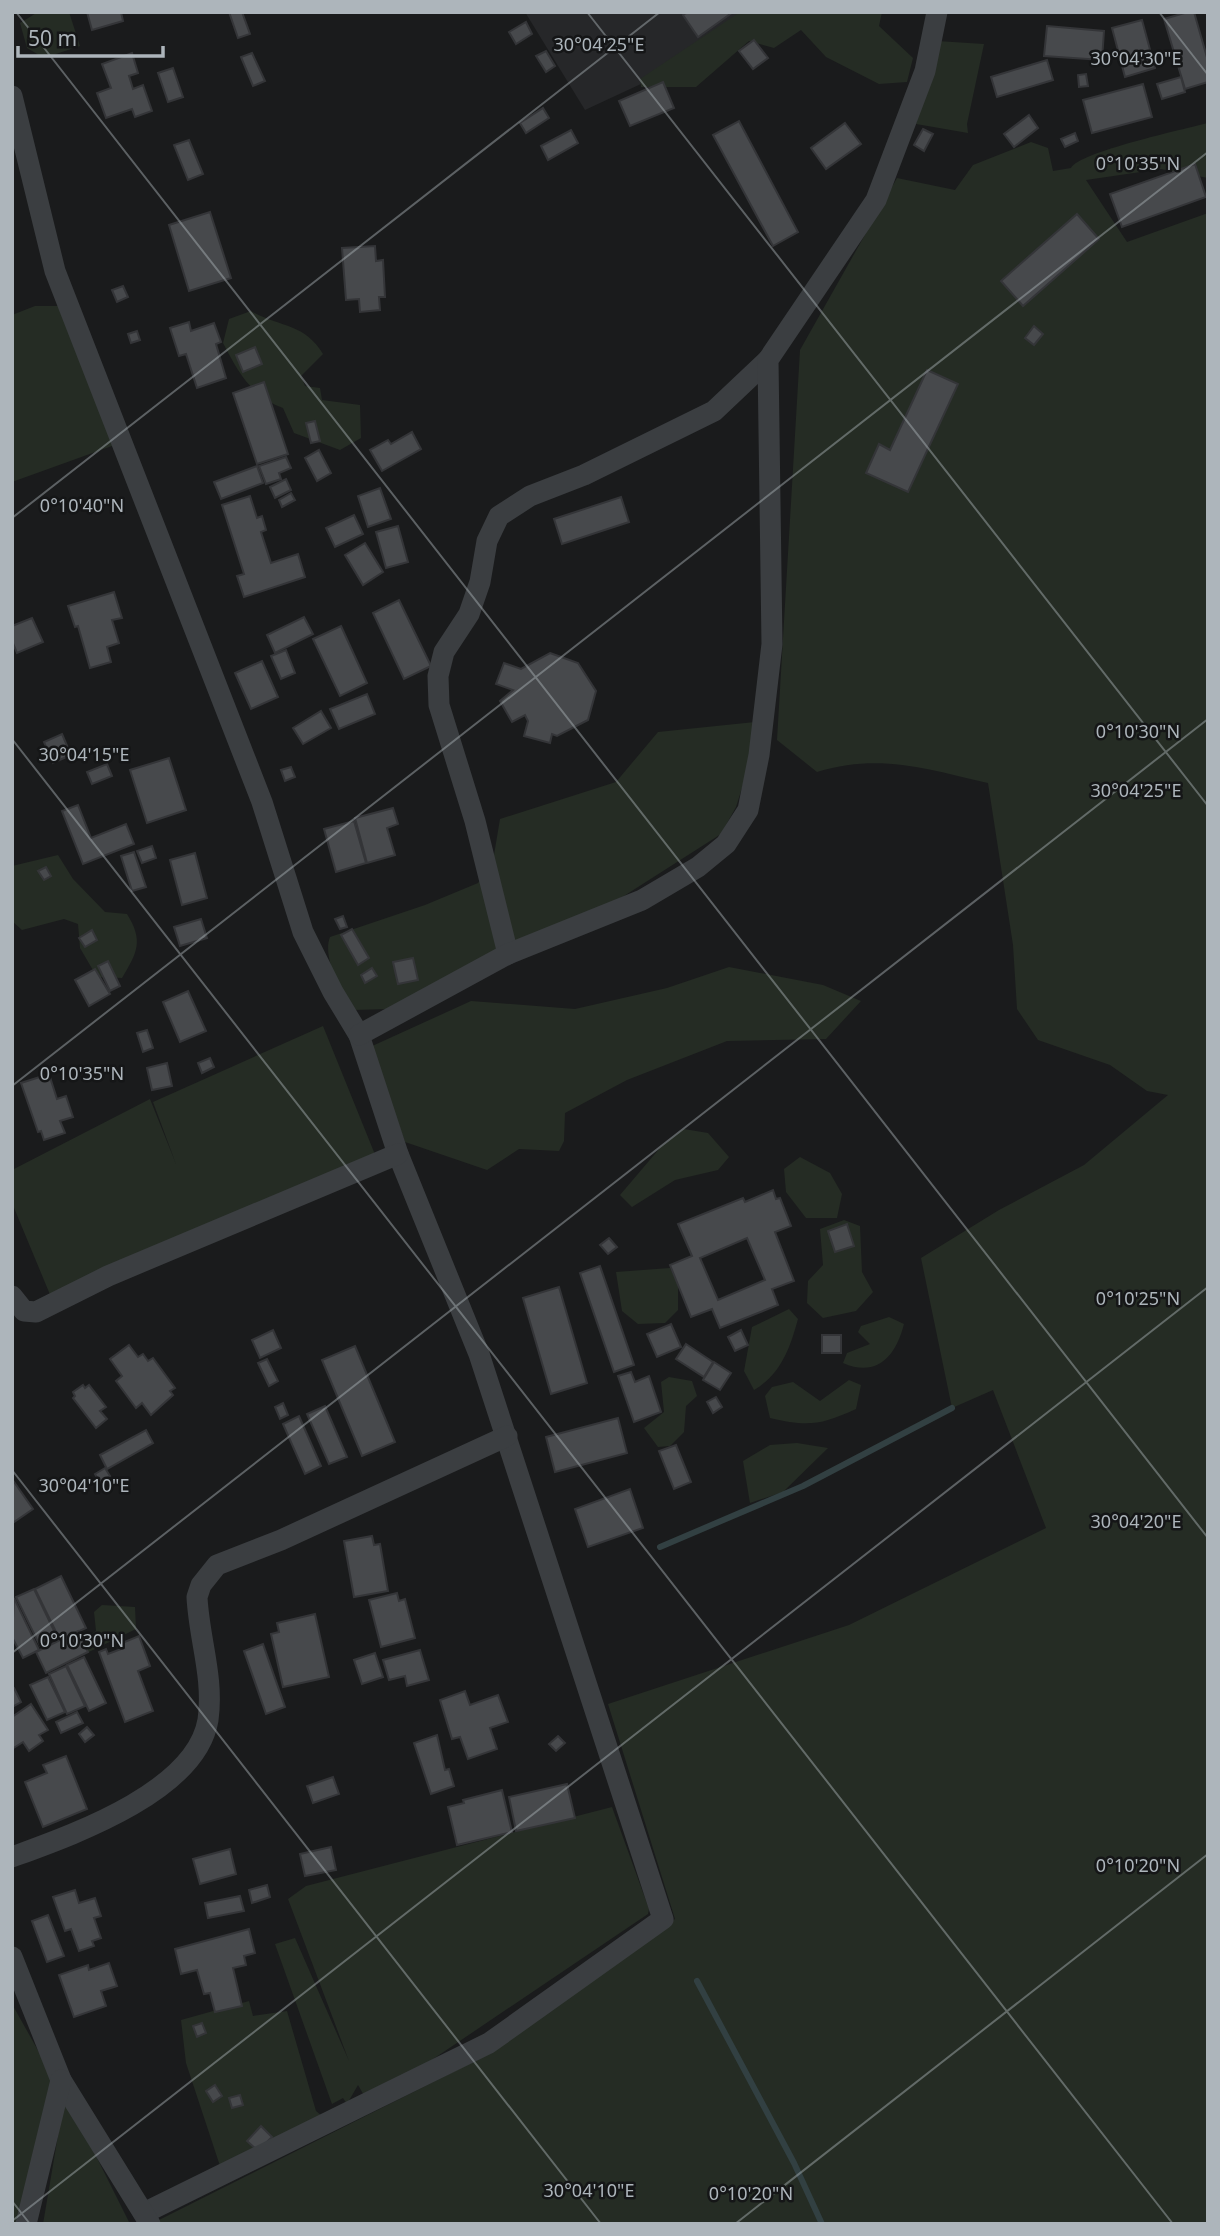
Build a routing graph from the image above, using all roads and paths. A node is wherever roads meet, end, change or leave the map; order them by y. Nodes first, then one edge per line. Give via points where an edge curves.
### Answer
1 (937, 12) edge
2 (12, 96) edge
3 (768, 360) junction
4 (508, 954) junction
5 (359, 1035) junction
6 (398, 1154) junction
7 (12, 1296) edge
8 (507, 1436) junction
9 (12, 1857) edge
10 (12, 1957) edge
11 (61, 2080) junction
12 (147, 2218) edge
13 (26, 2224) edge

1 - 3 street via 925,71 876,200
2 - 5 street via 55,271 257,789 303,932
3 - 4 street via 772,644 760,755 748,810 726,844 698,867 642,900
3 - 4 street via 714,411 584,475 530,496 499,516 486,541 470,614 444,652 438,676 439,705 475,821
4 - 5 street
5 - 6 street
6 - 7 street via 108,1276 36,1312 24,1311
6 - 8 street via 452,1282
8 - 9 street via 217,1565 197,1597 210,1677 207,1722 197,1746 180,1769 153,1791 83,1829
8 - 12 street via 663,1919 489,2043
10 - 11 street
11 - 12 street
11 - 13 street

